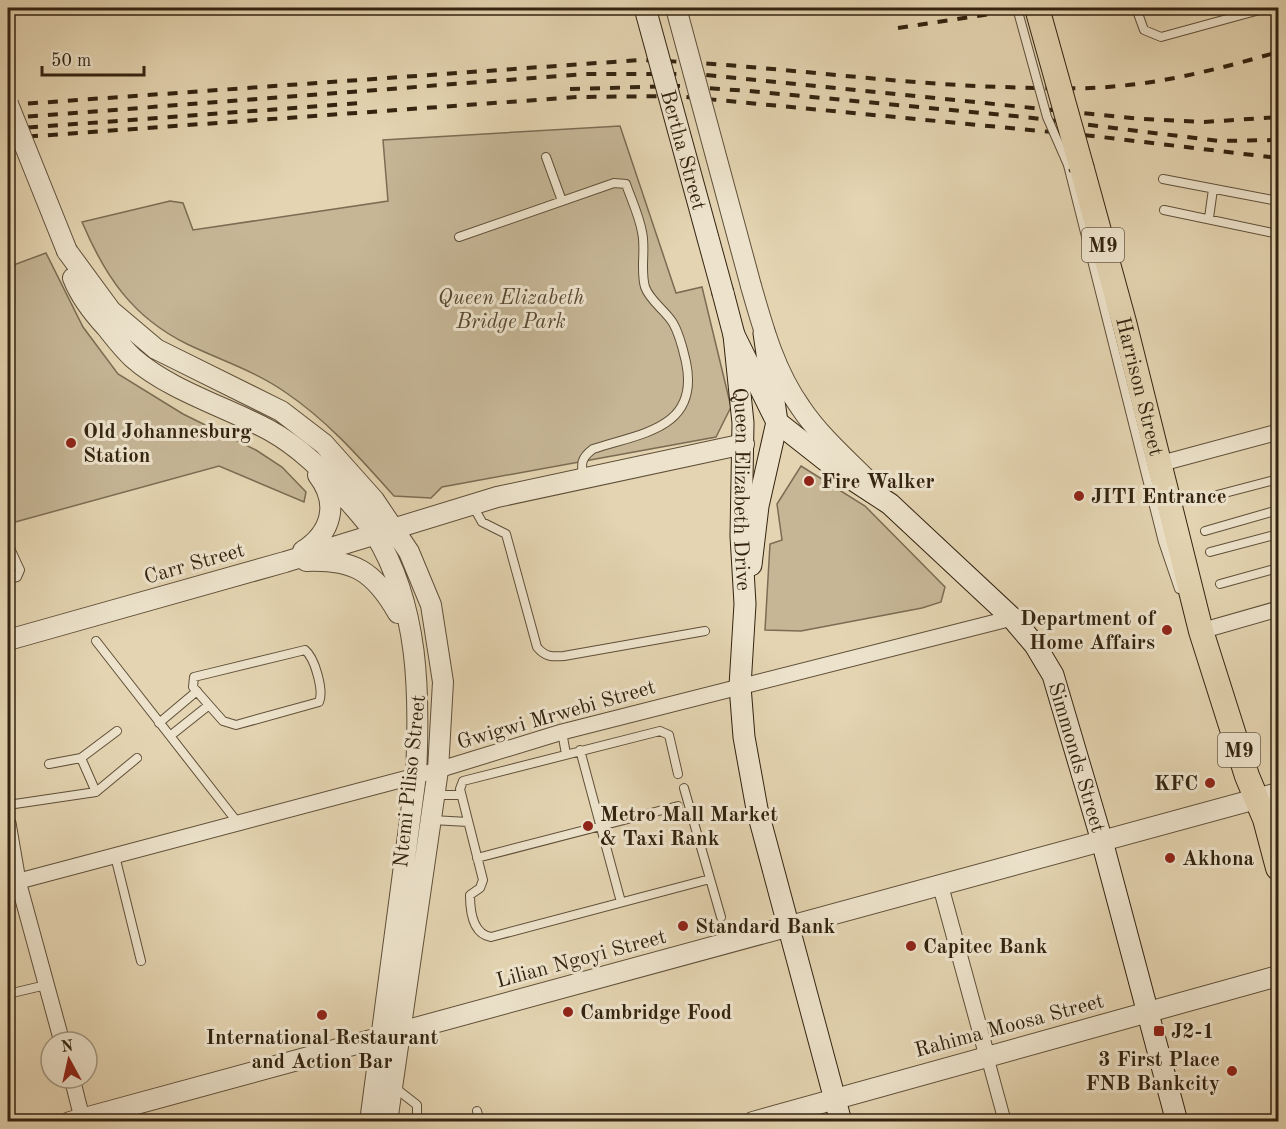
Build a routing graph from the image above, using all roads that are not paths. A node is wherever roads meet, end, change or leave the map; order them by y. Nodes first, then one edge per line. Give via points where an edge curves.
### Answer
1 (645, 8) edge
2 (676, 8) edge
3 (1017, 8) edge
4 (1037, 8) edge
5 (1136, 8) edge
6 (1267, 8) edge
7 (8, 104) edge
8 (546, 157) dead end
9 (1075, 167) junction
10 (1163, 180) dead end
11 (1213, 189) junction
12 (562, 201) junction
13 (1278, 201) edge
14 (1164, 210) dead end
15 (1209, 218) junction
16 (1278, 234) edge
17 (459, 237) dead end
18 (68, 252) junction
19 (723, 293) joint
20 (764, 333) junction
21 (734, 336) junction
22 (777, 422) junction
23 (1278, 432) edge
24 (744, 444) junction
25 (303, 454) junction
26 (1160, 464) junction
27 (583, 479) junction
28 (1278, 479) edge
29 (1198, 500) dead end
30 (472, 504) junction
31 (890, 504) junction
32 (1278, 510) edge
33 (383, 531) junction
34 (1205, 531) dead end
35 (1278, 534) edge
36 (8, 544) edge
37 (1210, 552) dead end
38 (285, 562) junction
39 (1278, 568) edge
40 (8, 580) edge
41 (1220, 584) dead end
42 (745, 604) junction
43 (1278, 609) edge
44 (1012, 618) junction
45 (705, 631) dead end
46 (1201, 631) junction
47 (411, 634) junction
48 (8, 640) edge
49 (96, 641) dead end
50 (740, 686) junction
51 (197, 691) junction
52 (209, 705) junction
53 (159, 723) junction
54 (117, 731) dead end
55 (561, 732) junction
56 (170, 736) junction
57 (580, 750) junction
58 (566, 754) junction
59 (81, 758) junction
60 (137, 758) dead end
61 (49, 764) dead end
62 (438, 770) junction
63 (678, 774) dead end
64 (416, 775) junction
65 (684, 788) dead end
66 (96, 792) junction
67 (435, 795) junction
68 (461, 795) junction
69 (1268, 796) edge
70 (8, 805) edge
71 (678, 806) dead end
72 (431, 820) junction
73 (468, 822) junction
74 (8, 823) edge
75 (238, 823) junction
76 (601, 826) junction
77 (1102, 841) junction
78 (115, 856) junction
79 (477, 858) junction
80 (1278, 868) edge
81 (710, 879) junction
82 (13, 883) edge
83 (940, 884) junction
84 (621, 902) junction
85 (721, 917) dead end
86 (787, 927) junction
87 (141, 961) dead end
88 (1278, 976) edge
89 (46, 985) junction
90 (8, 992) edge
91 (1148, 1012) junction
92 (59, 1030) edge
93 (391, 1035) junction
94 (987, 1056) junction
95 (393, 1086) junction
96 (74, 1090) edge
97 (835, 1099) junction
98 (477, 1111) dead end
99 (804, 1114) edge
100 (79, 1120) edge
101 (370, 1122) edge
102 (387, 1122) edge
103 (417, 1122) edge
104 (480, 1122) edge
105 (753, 1122) edge
106 (841, 1122) edge
107 (1005, 1122) edge
108 (1177, 1122) edge

1 - 19 main road, Bertha Street, bridge
2 - 20 street, bridge
3 - 9 lane, bridge via 1047,117
4 - 9 main road, Harrison Street / M9, bridge
5 - 6 lane via 1144,30 1161,36
7 - 18 street, bridge
8 - 12 lane
9 - 26 main road, Harrison Street / M9 via 1124,322
9 - 46 lane via 1163,543 1186,604
10 - 11 lane
11 - 13 lane
11 - 15 lane
12 - 17 lane
12 - 27 lane via 614,183 626,184 642,231 646,287 673,322 687,372 687,394 683,408 674,418 593,449 581,460
14 - 15 lane
15 - 16 lane
18 - 25 street, Ntemi Piliso Street via 76,285 99,320 134,358 186,391 270,430
18 - 33 street, Ntemi Piliso Street via 111,311 156,349 281,411 324,444 374,500
19 - 21 main road, Queen Elizabeth Drive
20 - 22 main road
20 - 31 street via 801,409
21 - 22 main road, Simmonds Street
21 - 24 main road, Queen Elizabeth Drive
22 - 31 main road, Simmonds Street via 838,470
22 - 42 main road via 758,506
23 - 26 street
24 - 27 street, Carr Street
24 - 42 main road, Queen Elizabeth Drive via 741,536
25 - 33 street, Ntemi Piliso Street
25 - 38 street via 329,494 329,520 317,542
26 - 46 main road, Harrison Street / M9
27 - 30 street, Carr Street
28 - 29 lane
30 - 33 street, Carr Street
30 - 45 lane via 482,522 506,534 537,647 542,653 564,656
31 - 44 main road, Simmonds Street
32 - 34 lane
33 - 38 street, Carr Street
33 - 47 street, Ntemi Piliso Street
33 - 62 street, Ntemi Piliso Street via 409,552 431,605 443,682
35 - 37 lane
36 - 40 lane via 20,570 17,577
38 - 47 street via 337,561 370,575 388,595
38 - 48 street, Carr Street
39 - 41 lane
42 - 50 main road, Queen Elizabeth Drive
43 - 46 street
44 - 50 street, Gwigwi Mrwebi Street
44 - 77 main road, Simmonds Street via 1053,675
46 - 69 main road, Harrison Street / M9
47 - 64 street, Ntemi Piliso Street via 418,678
49 - 53 lane
50 - 55 street, Gwigwi Mrwebi Street
50 - 86 main road, Queen Elizabeth Drive via 744,737 757,809
51 - 52 lane
51 - 52 lane via 194,677 296,651 305,650 311,657 321,693 319,702 236,724 223,721
51 - 53 lane
52 - 56 lane
53 - 56 lane
54 - 59 lane
55 - 58 lane
55 - 62 street, Gwigwi Mrwebi Street
56 - 75 lane
57 - 58 lane
57 - 63 lane via 665,732
57 - 76 lane
58 - 68 lane via 463,782
59 - 61 lane
59 - 66 lane
60 - 66 lane
62 - 64 street, Gwigwi Mrwebi Street
62 - 67 street, Ntemi Piliso Street
64 - 75 street, Gwigwi Mrwebi Street
64 - 93 street, Ntemi Piliso Street
65 - 81 lane
66 - 70 lane
67 - 68 lane
67 - 72 street, Ntemi Piliso Street
68 - 73 lane
69 - 77 street, Lilian Ngoyi Street
69 - 80 main road, Harrison Street / M9
71 - 76 lane
72 - 73 lane
72 - 93 street, Ntemi Piliso Street
73 - 79 lane
74 - 82 street
75 - 78 street, Gwigwi Mrwebi Street
76 - 79 lane
76 - 84 lane
77 - 83 street, Lilian Ngoyi Street
77 - 91 main road, Simmonds Street
78 - 82 street, Gwigwi Mrwebi Street
78 - 87 lane
79 - 84 lane via 483,880 469,898 476,927 484,936
81 - 84 lane
81 - 85 lane
82 - 89 street
83 - 86 street, Lilian Ngoyi Street
83 - 94 street
86 - 93 street, Lilian Ngoyi Street
86 - 97 main road, Queen Elizabeth Drive
88 - 91 street, Rahima Moosa Street
89 - 90 lane
89 - 92 street
91 - 94 street, Rahima Moosa Street
91 - 108 main road, Simmonds Street
93 - 95 street, Ntemi Piliso Street
93 - 100 street, Lilian Ngoyi Street
93 - 101 street, Ntemi Piliso Street
94 - 97 street, Rahima Moosa Street
94 - 107 street
95 - 102 street, Ntemi Piliso Street
95 - 103 lane via 417,1105
96 - 100 street
97 - 99 street, Rahima Moosa Street
97 - 106 main road, Queen Elizabeth Drive
98 - 104 lane
99 - 105 street, Rahima Moosa Street

